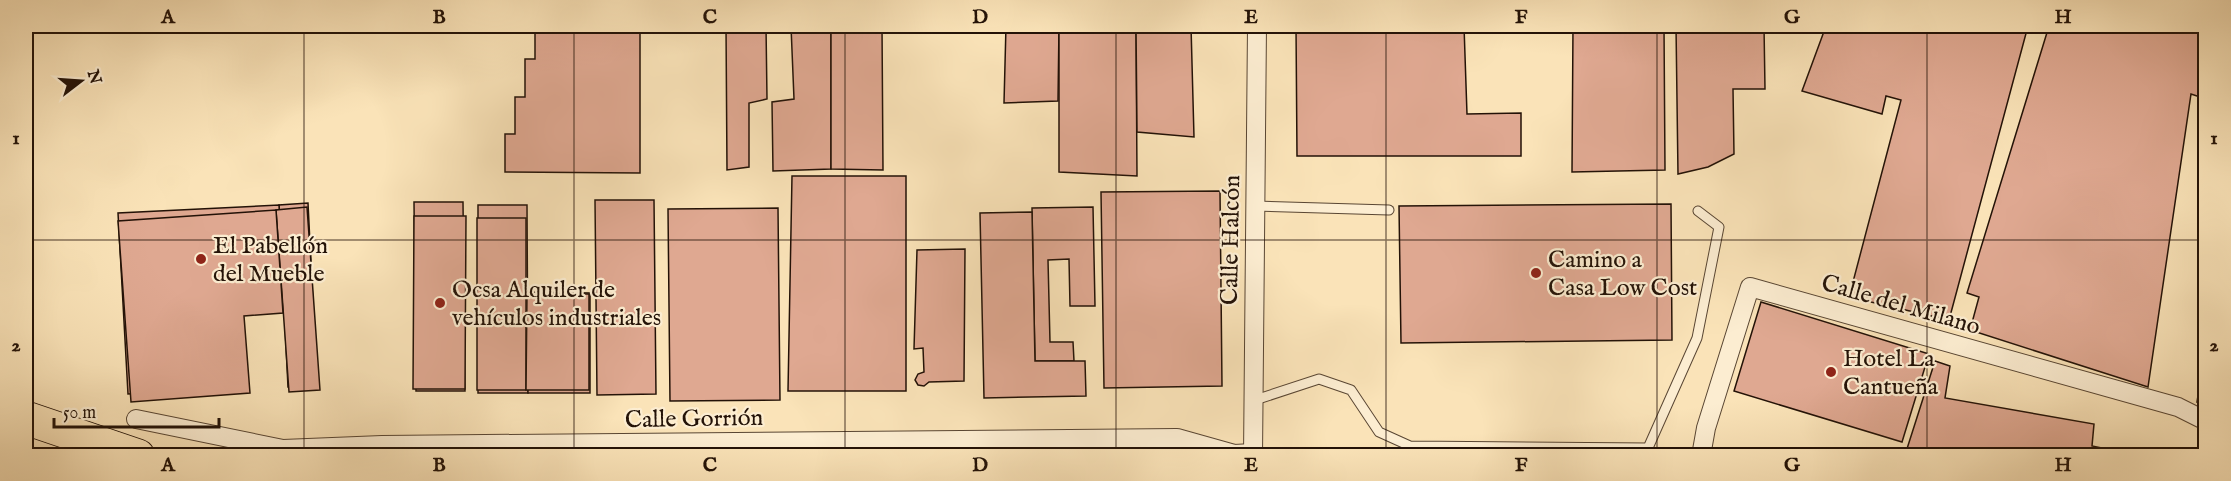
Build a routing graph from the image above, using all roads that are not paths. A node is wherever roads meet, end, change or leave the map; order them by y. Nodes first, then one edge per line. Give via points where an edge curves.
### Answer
1 (1257, 26) edge
2 (1255, 206) junction
3 (1389, 210) dead end
4 (1698, 211) dead end
5 (1252, 401) junction
6 (26, 418) edge
7 (136, 419) dead end
8 (2205, 421) edge
9 (284, 452) edge
10 (1253, 454) edge
11 (138, 456) edge
12 (1701, 456) edge

1 - 2 street, Calle Halcón
2 - 3 lane
2 - 5 street, Calle Halcón
4 - 5 lane via 1719,227 1697,338 1648,448 1410,446 1379,432 1351,390 1319,379
5 - 10 street, Calle Halcón
6 - 11 highway
7 - 9 street, Calle Gorrión
8 - 12 street, Calle del Milano via 2178,407 1750,287
9 - 10 street, Calle Gorrión via 382,445 1177,438 1234,454

